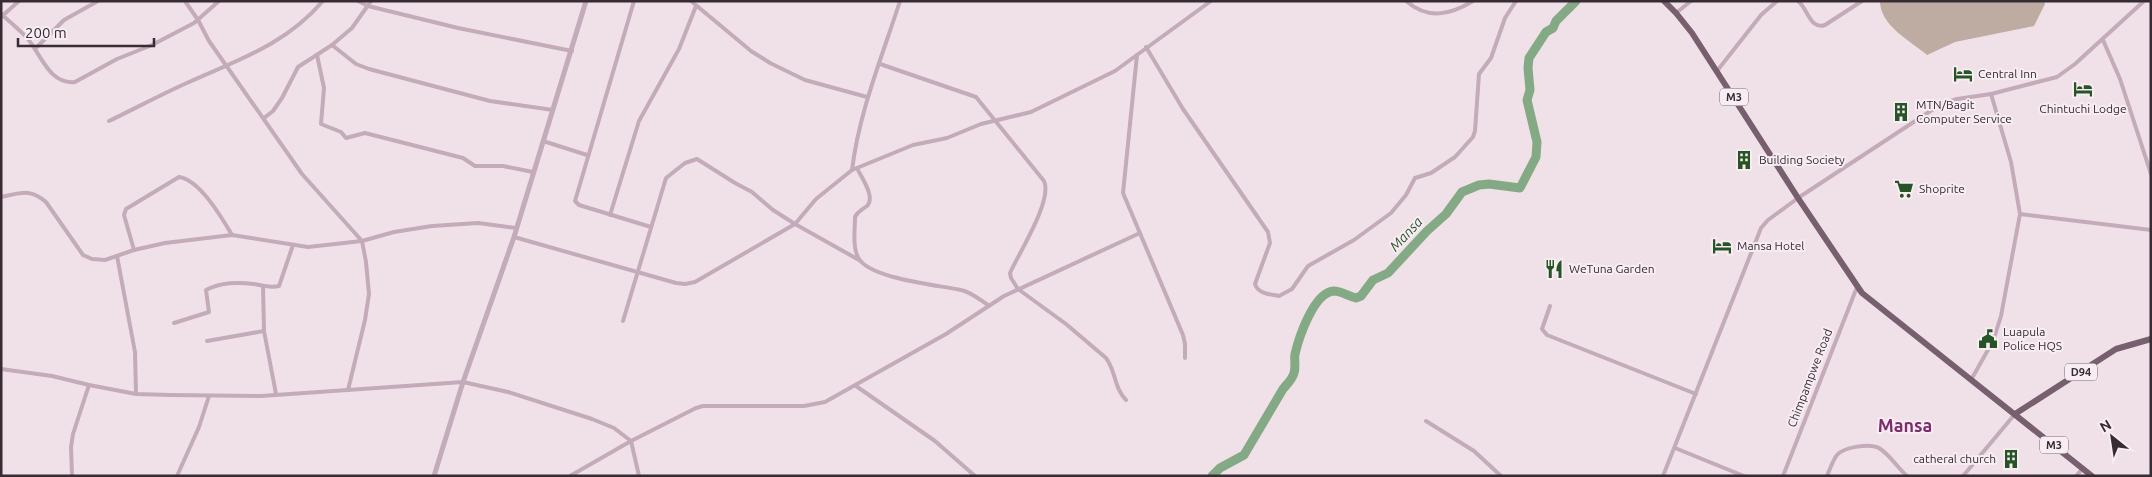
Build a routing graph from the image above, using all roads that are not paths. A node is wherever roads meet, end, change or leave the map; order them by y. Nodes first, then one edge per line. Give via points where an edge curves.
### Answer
1 (19, 1) edge
2 (98, 1) edge
3 (185, 1) edge
4 (219, 1) edge
5 (323, 1) edge
6 (358, 1) edge
7 (370, 1) edge
8 (586, 1) edge
9 (634, 1) edge
10 (691, 1) edge
11 (900, 1) edge
12 (1211, 1) edge
13 (1406, 1) edge
14 (1474, 1) edge
15 (1516, 1) edge
16 (1664, 1) edge
17 (1691, 1) edge
18 (1777, 1) edge
19 (1798, 1) edge
20 (1862, 1) edge
21 (2144, 1) edge
22 (368, 6) junction
23 (696, 6) junction
24 (1676, 13) junction
25 (2, 15) edge
26 (198, 20) junction
27 (2103, 40) junction
28 (332, 45) junction
29 (1146, 48) junction
30 (35, 49) junction
31 (572, 51) junction
32 (1137, 55) junction
33 (317, 56) junction
34 (880, 64) junction
35 (227, 67) junction
36 (1717, 71) junction
37 (1991, 94) junction
38 (867, 97) junction
39 (553, 110) junction
40 (264, 118) junction
41 (109, 121) dead end
42 (994, 121) junction
43 (543, 141) junction
44 (587, 155) junction
45 (857, 168) junction
46 (852, 170) junction
47 (533, 172) junction
48 (2151, 174) edge
49 (1, 197) edge
50 (1798, 198) junction
51 (2020, 214) junction
52 (610, 215) junction
53 (795, 224) junction
54 (651, 227) junction
55 (516, 228) junction
56 (2151, 230) edge
57 (1140, 233) junction
58 (232, 235) junction
59 (514, 237) junction
60 (362, 241) junction
61 (293, 245) junction
62 (134, 250) junction
63 (117, 256) junction
64 (860, 260) junction
65 (637, 271) junction
66 (262, 286) junction
67 (1857, 287) junction
68 (1018, 289) junction
69 (988, 305) junction
70 (1550, 306) dead end
71 (623, 321) dead end
72 (174, 323) dead end
73 (264, 331) junction
74 (2151, 339) edge
75 (207, 341) dead end
76 (1185, 358) dead end
77 (1, 369) edge
78 (1971, 380) junction
79 (463, 382) junction
80 (89, 386) junction
81 (856, 386) junction
82 (348, 390) junction
83 (136, 394) junction
84 (276, 394) junction
85 (1696, 394) junction
86 (210, 396) junction
87 (1126, 400) dead end
88 (2015, 414) junction
89 (1426, 421) dead end
90 (631, 441) junction
91 (1675, 448) junction
92 (2083, 468) junction
93 (72, 476) edge
94 (177, 476) edge
95 (434, 476) edge
96 (570, 476) edge
97 (638, 476) edge
98 (975, 476) edge
99 (1501, 476) edge
100 (1663, 476) edge
101 (1744, 476) edge
102 (1783, 476) edge
103 (1827, 476) edge
104 (1907, 476) edge
105 (1963, 476) edge
106 (2076, 476) edge
107 (2092, 476) edge

1 - 25 street
2 - 30 street via 64,20
3 - 26 street
4 - 26 street
5 - 35 street via 295,29
6 - 22 street
7 - 22 street
8 - 31 street
9 - 44 street
10 - 23 street
11 - 34 street
12 - 29 street
13 - 14 street via 1428,14 1440,14
15 - 29 street via 1505,18 1490,58 1479,74 1475,131 1467,145 1431,173 1415,178 1391,212 1354,240 1308,266 1292,289 1279,296 1260,291 1254,284 1270,243 1268,232
16 - 24 main road, M3
17 - 24 street
18 - 36 street via 1761,15
19 - 20 street via 1815,25 1820,27
21 - 27 street
22 - 28 street via 352,28
22 - 31 street
23 - 38 street via 770,63 805,80
23 - 52 street via 679,49 639,121
24 - 36 main road, M3
25 - 30 street
26 - 30 street via 75,82 62,82 53,75
26 - 35 street
27 - 37 street via 2057,77
27 - 48 street via 2120,79
28 - 33 street
28 - 39 street via 348,59 369,69 490,101
29 - 32 street
31 - 39 street
32 - 42 street via 1102,78 1031,112
32 - 57 street via 1123,193
33 - 40 street via 298,68 282,98
33 - 47 street via 324,88 321,124 341,132 346,138 365,134 463,158 475,166 503,166
34 - 38 street
34 - 42 street via 976,97
35 - 40 street
35 - 41 street
36 - 50 main road, M3
37 - 50 street via 1941,104
37 - 51 street via 2011,162
38 - 46 street
39 - 43 street
40 - 60 street via 302,174
42 - 45 street via 947,138 913,145
42 - 68 street via 1046,186 1035,225 1010,273
43 - 44 street
43 - 47 street
44 - 52 street via 575,201
45 - 46 street
45 - 64 street via 870,198 868,206 854,217 856,250
46 - 53 street via 816,199
47 - 55 street
49 - 63 street via 31,192 38,195 83,255 92,260
50 - 67 main road, M3
50 - 85 street via 1761,228
51 - 56 street
51 - 78 street via 1993,341
52 - 54 street
53 - 54 street via 752,192 697,159 685,163 666,178
53 - 64 street
53 - 65 street via 695,282 676,283
54 - 65 street
55 - 59 street
55 - 60 street via 478,224 432,226
57 - 68 street
57 - 76 street via 1183,335
58 - 61 street
58 - 62 street
58 - 62 street via 204,194 179,177 126,209 124,215
59 - 65 street
59 - 79 street
60 - 61 street via 308,247
60 - 82 street via 369,294
61 - 66 street via 281,283 273,288
62 - 63 street
63 - 83 street via 135,352
64 - 69 street via 869,267 909,282 963,290
65 - 71 street
66 - 72 street via 242,283 218,285 206,290 209,312
66 - 73 street
67 - 78 main road, M3
67 - 102 street, Chimpampwe Road
68 - 69 street
68 - 87 street via 1106,358 1118,390
69 - 81 street via 946,334
70 - 85 street via 1542,330 1547,335
73 - 75 street
73 - 84 street
74 - 88 main road, D94 via 2116,349
77 - 80 street via 52,376
78 - 88 main road, M3
79 - 82 street
79 - 90 street via 508,392 592,419 614,428
79 - 95 street
80 - 83 street
80 - 93 street via 73,434
81 - 90 street via 811,406 703,406
81 - 98 street via 934,441
82 - 84 street
83 - 86 street
84 - 86 street
85 - 91 street
86 - 94 street via 200,427
88 - 92 main road, M3
88 - 105 street
89 - 99 street via 1474,451
90 - 96 street
90 - 97 street
91 - 100 street
91 - 101 street
92 - 106 street
92 - 107 main road, M3
103 - 104 street via 1842,451 1869,445 1885,453

